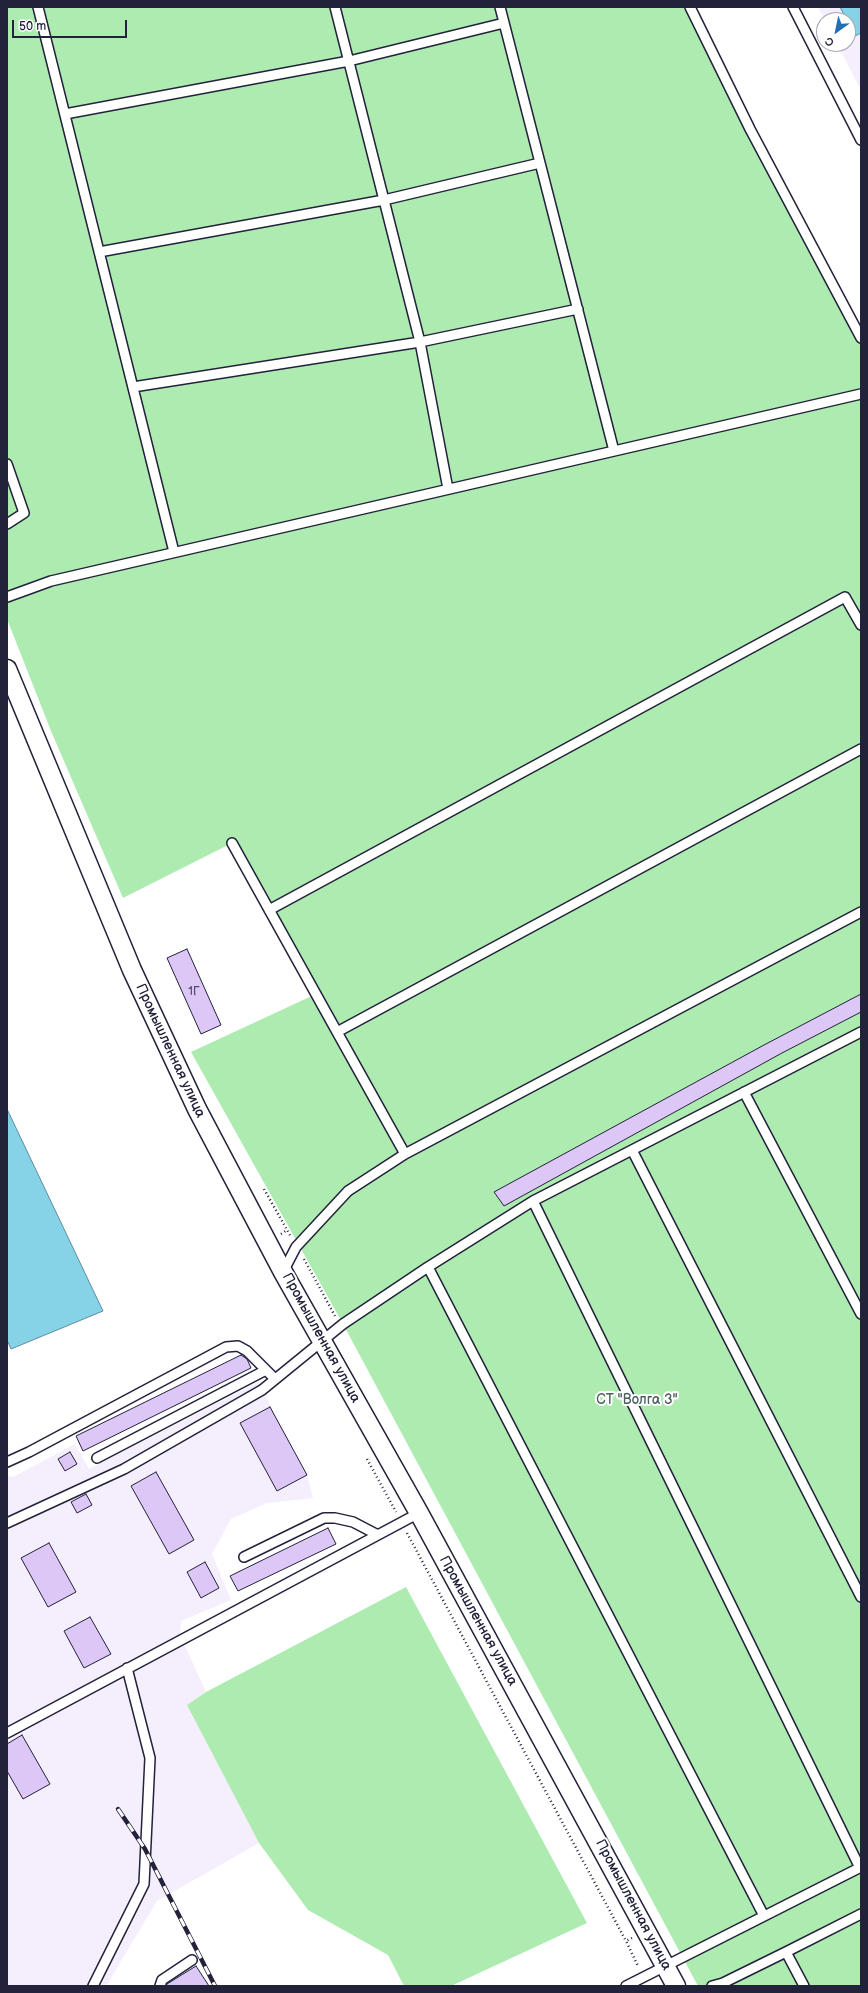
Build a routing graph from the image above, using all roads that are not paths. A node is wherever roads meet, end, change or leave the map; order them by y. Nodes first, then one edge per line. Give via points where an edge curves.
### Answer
1 (38, 7) edge
2 (335, 7) edge
3 (500, 7) edge
4 (690, 7) edge
5 (793, 7) edge
6 (504, 23) junction
7 (349, 61) junction
8 (65, 114) junction
9 (861, 140) edge
10 (540, 163) junction
11 (384, 200) junction
12 (99, 252) junction
13 (578, 309) junction
14 (861, 338) edge
15 (420, 342) junction
16 (133, 387) junction
17 (861, 394) edge
18 (614, 451) junction
19 (7, 464) edge
20 (448, 489) junction
21 (7, 524) edge
22 (174, 552) junction
23 (7, 597) edge
24 (861, 625) edge
25 (7, 669) edge
26 (861, 749) edge
27 (232, 843) dead end
28 (269, 910) junction
29 (861, 912) edge
30 (337, 1032) junction
31 (861, 1032) edge
32 (744, 1092) junction
33 (632, 1150) junction
34 (405, 1154) junction
35 (533, 1201) junction
36 (428, 1267) junction
37 (284, 1272) junction
38 (861, 1314) edge
39 (322, 1340) junction
40 (266, 1370) junction
41 (275, 1379) junction
42 (97, 1458) dead end
43 (7, 1462) edge
44 (419, 1513) junction
45 (7, 1522) edge
46 (378, 1535) junction
47 (244, 1557) dead end
48 (861, 1597) edge
49 (127, 1668) junction
50 (7, 1733) edge
51 (861, 1868) edge
52 (861, 1914) edge
53 (764, 1916) junction
54 (786, 1952) junction
55 (192, 1960) dead end
56 (666, 1966) junction
57 (93, 1986) edge
58 (160, 1986) edge
59 (626, 1986) edge
60 (676, 1986) edge
61 (712, 1986) edge
62 (804, 1986) edge

1 - 8 lane
2 - 7 lane
3 - 6 lane
4 - 14 lane via 750,129
5 - 9 lane
6 - 7 lane
6 - 10 lane
7 - 8 lane
7 - 11 lane
8 - 12 lane
10 - 11 lane
10 - 13 lane
11 - 12 lane
11 - 15 lane
12 - 16 lane
13 - 15 lane
13 - 18 lane
15 - 16 lane
15 - 20 lane
16 - 22 lane
17 - 18 lane
18 - 20 lane
19 - 21 lane via 24,513
20 - 22 lane
22 - 23 lane via 51,581
24 - 28 lane via 845,597
25 - 37 street, Промышленная улица via 132,970 197,1109
26 - 30 lane
27 - 28 lane
28 - 30 lane
29 - 34 lane
30 - 34 lane
31 - 32 lane
32 - 33 lane
32 - 38 lane
33 - 35 lane
33 - 48 lane
34 - 37 lane via 348,1192 296,1247
35 - 36 lane
35 - 51 lane
36 - 39 lane
36 - 53 lane
37 - 39 street, Промышленная улица
39 - 41 lane
39 - 44 street, Промышленная улица
40 - 41 lane
40 - 42 lane
40 - 43 lane via 247,1351 238,1346 226,1347
41 - 45 lane via 262,1390 124,1469
44 - 46 lane
44 - 56 street, Промышленная улица
46 - 47 lane via 353,1522 324,1518
46 - 49 lane
49 - 50 lane
49 - 57 lane via 150,1758 144,1884
51 - 53 lane
52 - 54 lane
53 - 56 lane
54 - 61 lane via 724,1983
54 - 62 lane
55 - 58 lane via 162,1980
56 - 59 lane
56 - 60 street, Промышленная улица

